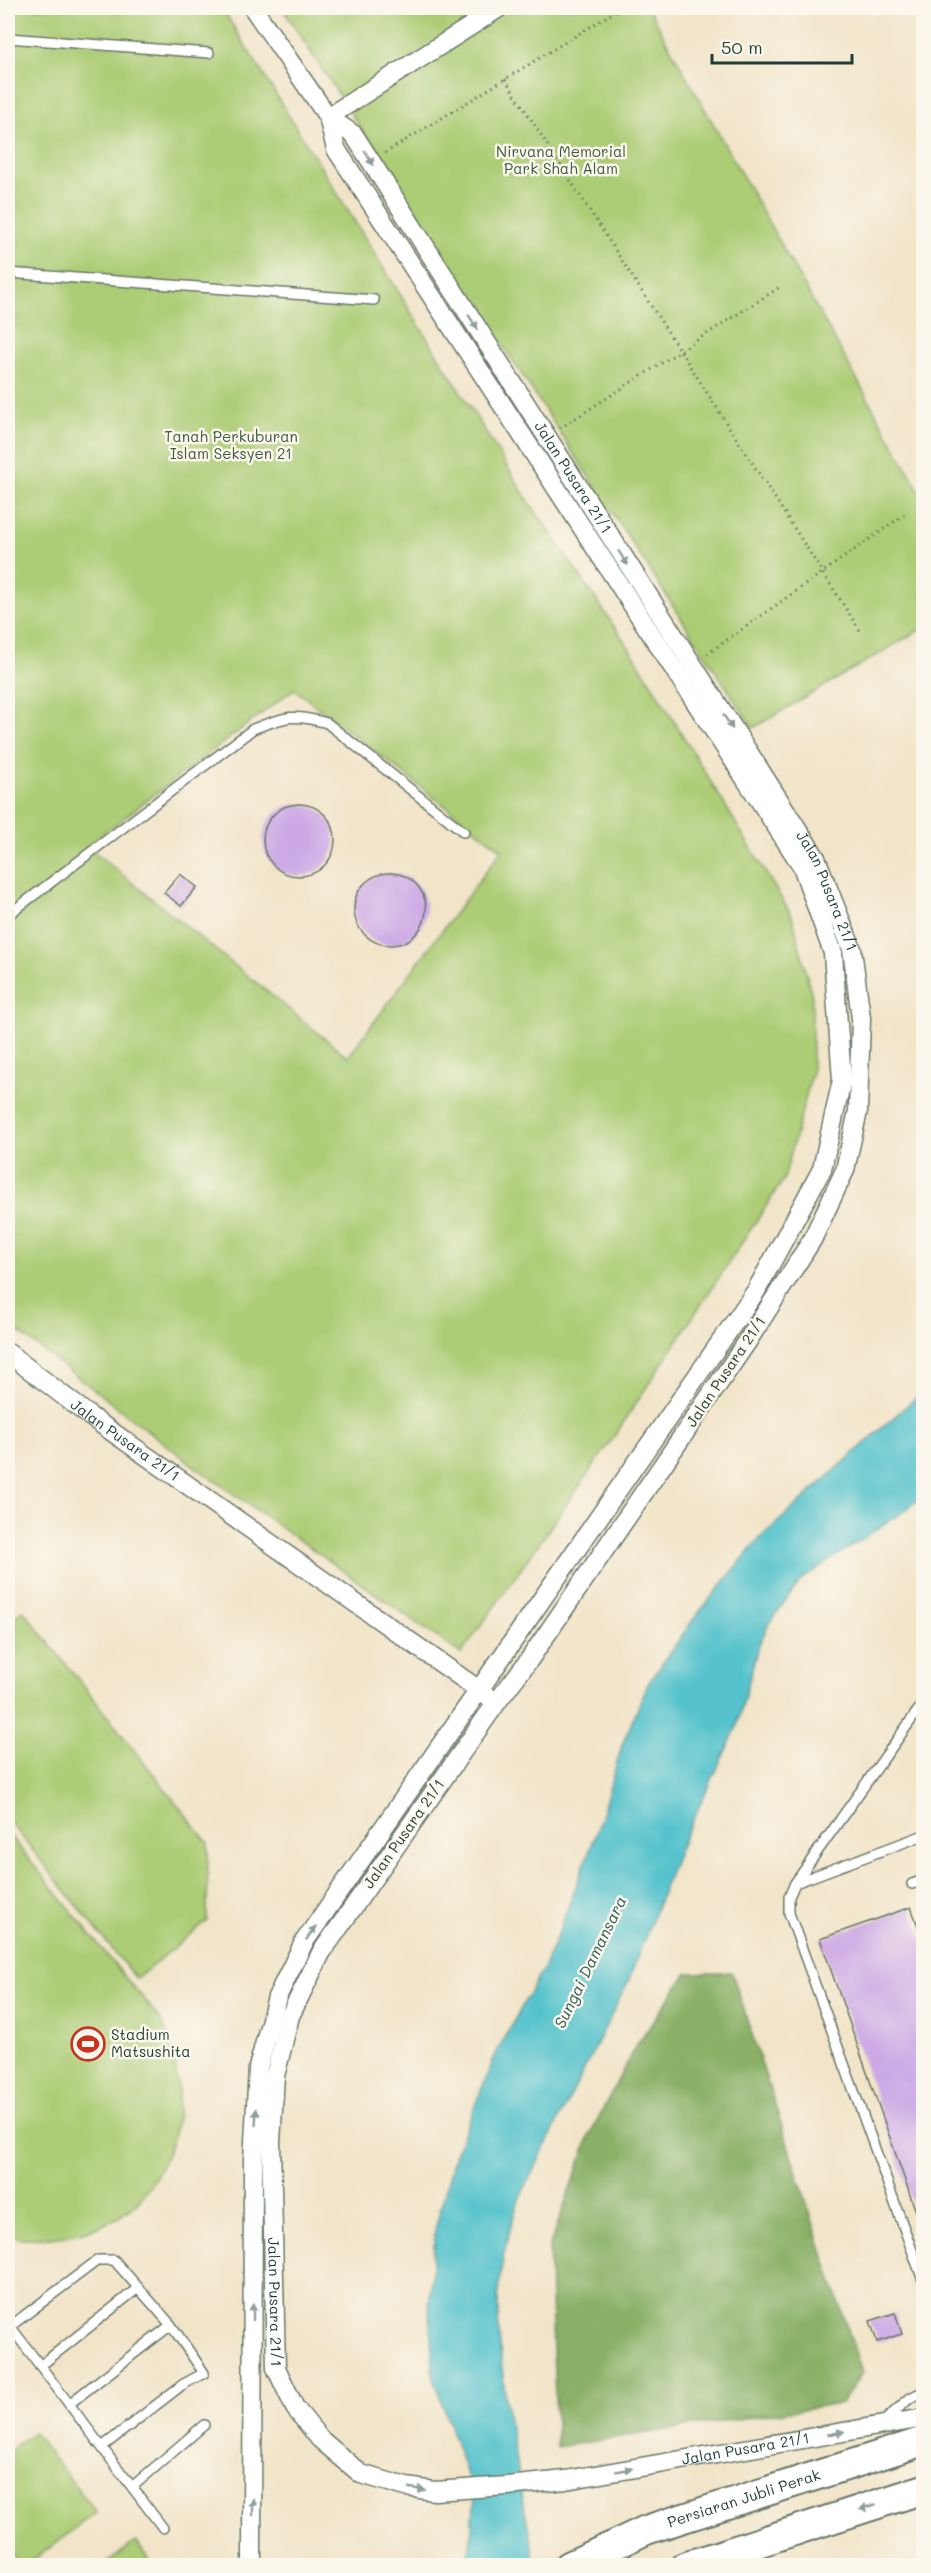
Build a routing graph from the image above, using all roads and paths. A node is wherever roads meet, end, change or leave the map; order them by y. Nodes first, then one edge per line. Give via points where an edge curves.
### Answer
1 (254, 8) edge
2 (499, 8) edge
3 (619, 9) dead end
4 (8, 38) edge
5 (209, 53) dead end
6 (505, 79) junction
7 (328, 117) junction
8 (371, 161) junction
9 (8, 273) edge
10 (780, 287) dead end
11 (374, 300) dead end
12 (680, 351) junction
13 (546, 437) junction
14 (908, 512) dead end
15 (823, 573) junction
16 (861, 632) dead end
17 (691, 665) junction
18 (464, 832) dead end
19 (8, 915) edge
20 (8, 1353) edge
21 (481, 1691) junction
22 (497, 1702) junction
23 (924, 1702) edge
24 (924, 1835) edge
25 (924, 1880) edge
26 (795, 1883) junction
27 (912, 1884) dead end
28 (924, 2283) edge
29 (138, 2288) junction
30 (171, 2325) junction
31 (9, 2327) edge
32 (40, 2366) junction
33 (924, 2391) edge
34 (69, 2404) junction
35 (924, 2418) edge
36 (204, 2425) dead end
37 (879, 2426) junction
38 (924, 2441) edge
39 (102, 2447) junction
40 (132, 2487) junction
41 (924, 2489) edge
42 (163, 2528) dead end
43 (252, 2565) edge
44 (569, 2565) edge
45 (686, 2565) edge

1 - 7 street, Jalan Pusara 21/1
2 - 7 street
3 - 6 path
4 - 5 lane
6 - 8 path
6 - 12 path
7 -> 8 street, Jalan Pusara 21/1 via 354,135
7 - 21 street, Jalan Pusara 21/1 via 336,149 801,866 833,953 842,1080 822,1169 756,1292
8 -> 13 street, Jalan Pusara 21/1
9 - 11 lane
10 - 12 path
12 - 13 path
12 - 15 path
13 -> 17 street, Jalan Pusara 21/1
14 - 15 path
15 - 16 path
15 - 17 path
17 -> 22 street, Jalan Pusara 21/1 via 816,858 852,949 861,1018 858,1111 845,1170 812,1240 635,1508
18 - 19 lane via 327,723 288,716 253,729
20 - 21 street, Jalan Pusara 21/1 via 91,1417
21 - 22 street, Jalan Pusara 21/1
43 -> 21 street, Jalan Pusara 21/1 via 253,2160 258,2068 277,1997 304,1942
22 -> 37 street, Jalan Pusara 21/1 via 321,1953 290,2016 275,2076 271,2142 276,2368 295,2408 320,2439 361,2474 435,2491 566,2480
23 - 26 lane
24 - 26 lane
25 - 27 lane
26 - 28 lane via 789,1897 789,1913
29 - 30 lane
29 - 31 lane via 114,2260 98,2260
29 - 32 lane
30 - 34 lane
30 - 39 lane via 204,2373 182,2385
31 - 32 lane
32 - 34 lane
33 - 37 lane via 910,2398
34 - 39 lane
35 - 37 street, Jalan Pusara 21/1
36 - 40 lane
38 - 44 main road, Persiaran Jubli Perak via 646,2530
39 - 40 lane
40 - 42 lane
41 -> 45 main road

